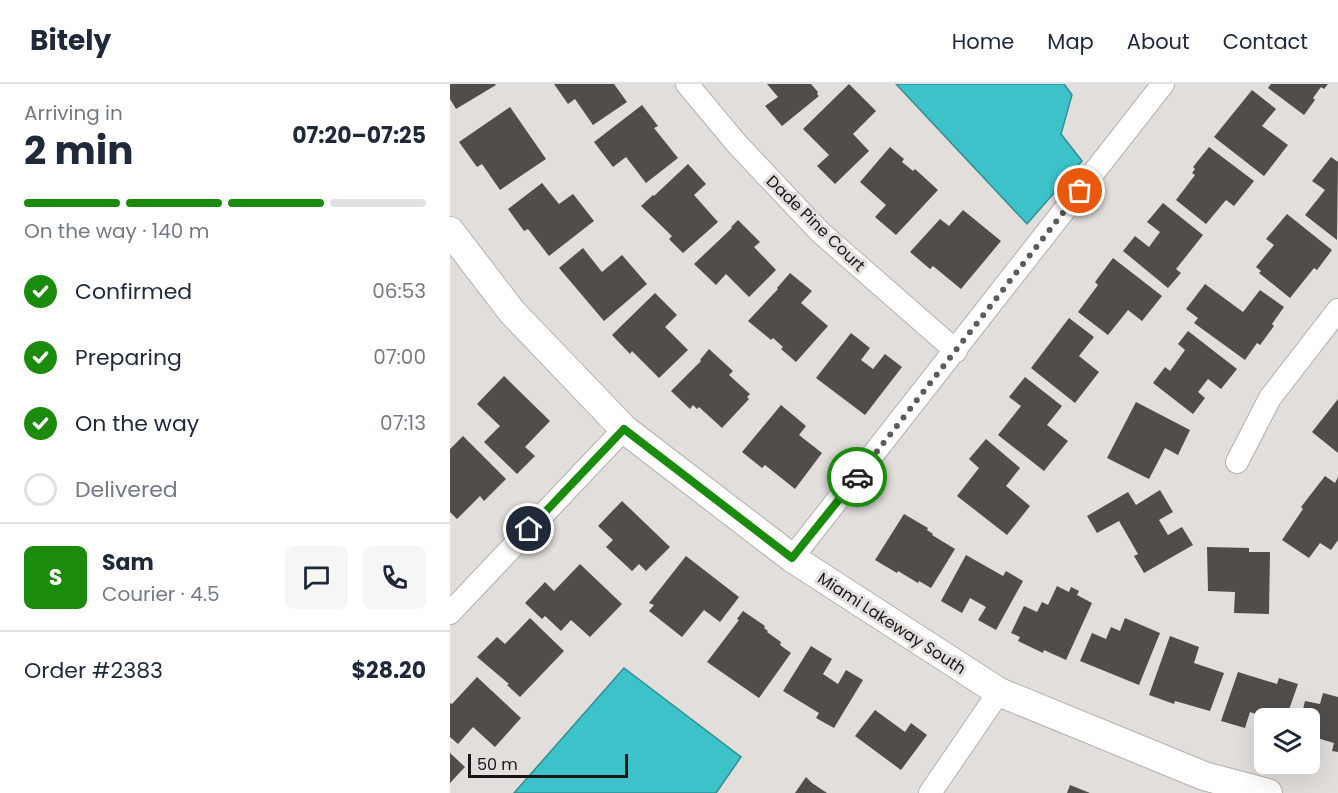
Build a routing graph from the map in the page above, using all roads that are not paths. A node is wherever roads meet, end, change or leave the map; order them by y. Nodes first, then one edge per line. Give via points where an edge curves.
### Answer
1 (687, 84) edge
2 (1163, 84) edge
3 (450, 231) edge
4 (1338, 310) edge
5 (956, 351) junction
6 (624, 429) junction
7 (1237, 462) dead end
8 (792, 558) junction
9 (450, 613) edge
10 (999, 692) junction
11 (1203, 784) edge
12 (930, 793) edge
13 (1268, 793) edge

1 - 5 street, Dade Pine Court via 820,232
2 - 5 street
3 - 6 street, Miami Lakeway South via 512,312
4 - 7 street via 1270,398
5 - 8 street
6 - 8 street, Miami Lakeway South
6 - 9 street
8 - 10 street, Miami Lakeway South
10 - 11 street, Miami Lakeway South
10 - 12 street
11 - 13 street, Miami Lakeway South

